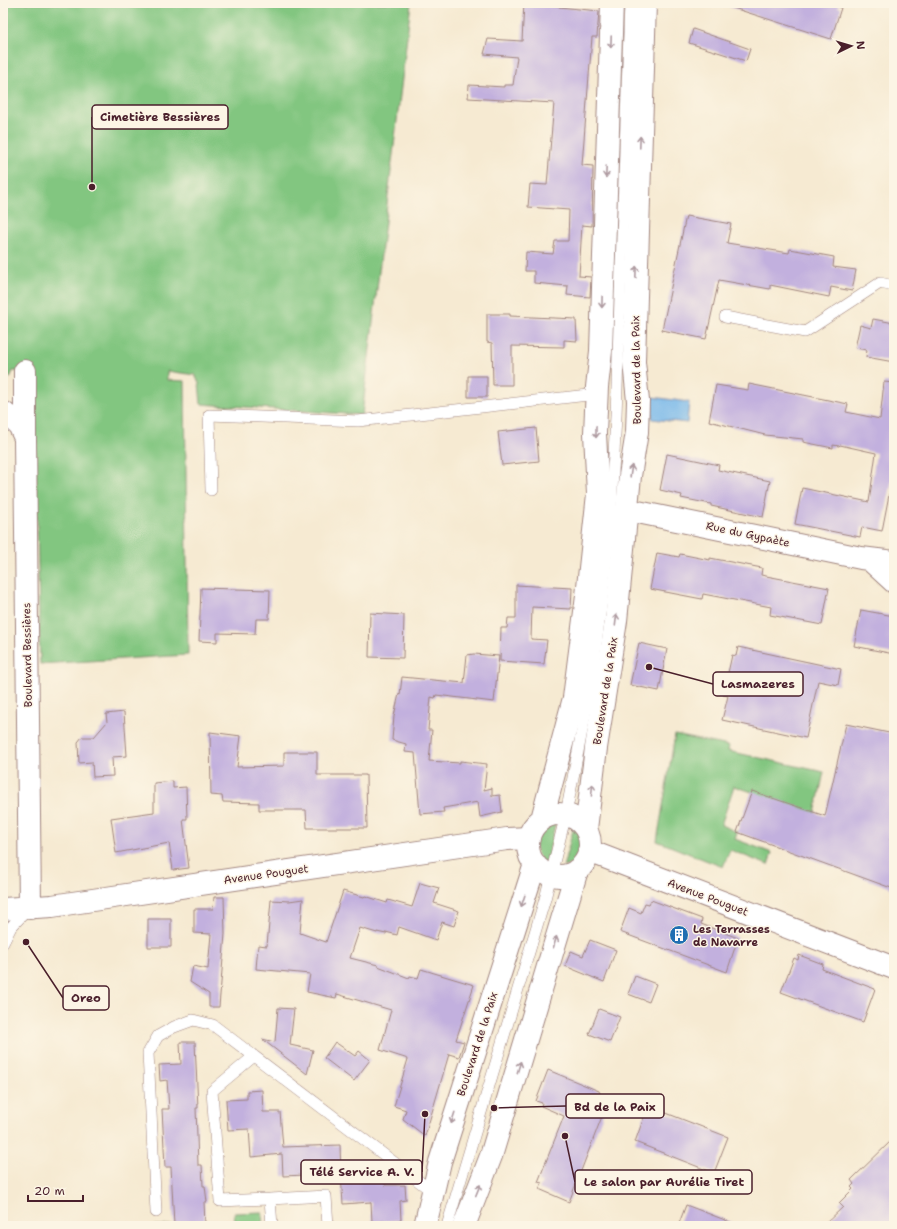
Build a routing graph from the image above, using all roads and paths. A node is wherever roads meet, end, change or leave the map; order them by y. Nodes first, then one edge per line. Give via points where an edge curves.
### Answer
1 (612, 3) edge
2 (630, 3) edge
3 (645, 3) edge
4 (894, 286) edge
5 (724, 317) dead end
6 (25, 371) dead end
7 (597, 394) junction
8 (3, 412) edge
9 (25, 438) junction
10 (211, 490) dead end
11 (628, 510) junction
12 (868, 559) junction
13 (894, 562) edge
14 (894, 582) edge
15 (566, 814) junction
16 (542, 819) junction
17 (586, 829) junction
18 (529, 838) junction
19 (589, 851) junction
20 (543, 870) junction
21 (577, 870) junction
22 (30, 908) junction
23 (3, 909) edge
24 (3, 943) edge
25 (894, 968) edge
26 (254, 1056) junction
27 (433, 1192) junction
28 (270, 1199) junction
29 (156, 1212) dead end
30 (272, 1226) edge
31 (328, 1226) edge
32 (425, 1226) edge
33 (447, 1226) edge
34 (464, 1226) edge

1 -> 7 main road via 601,351
2 - 15 lane via 611,510 590,689
11 -> 3 main road, Boulevard de la Paix via 637,432 638,401 634,362
4 - 5 lane via 880,283 805,332
6 - 9 main road, Boulevard Bessières
7 - 10 lane via 358,421 209,415
7 -> 16 main road via 595,433 598,494 574,698
8 - 9 main road via 19,425
9 - 22 main road, Boulevard Bessières
11 - 12 main road, Rue du Gypaète
17 -> 11 main road, Boulevard de la Paix via 616,621
12 - 13 main road, Rue du Gypaète
12 - 14 main road, Rue du Gypaète
15 - 16 main road via 553,814
15 - 17 main road
15 - 20 lane
16 - 18 main road via 534,827
17 - 19 main road, Boulevard de la Paix
18 - 20 main road via 529,852
18 - 22 main road, Avenue Pouguet via 507,839
19 - 21 main road via 587,859
19 - 25 main road, Avenue Pouguet
20 - 21 main road via 565,875
20 -> 27 main road, Boulevard de la Paix via 440,1162
20 - 33 lane
34 -> 21 main road via 493,1149
22 - 23 main road, Avenue Pouguet
22 - 24 lane via 11,926
26 - 27 lane
26 - 28 lane via 212,1091 220,1201
26 - 29 lane via 213,1025 193,1020 158,1036 148,1052
27 - 32 main road, Boulevard de la Paix
28 - 30 lane
28 - 31 lane via 326,1196

